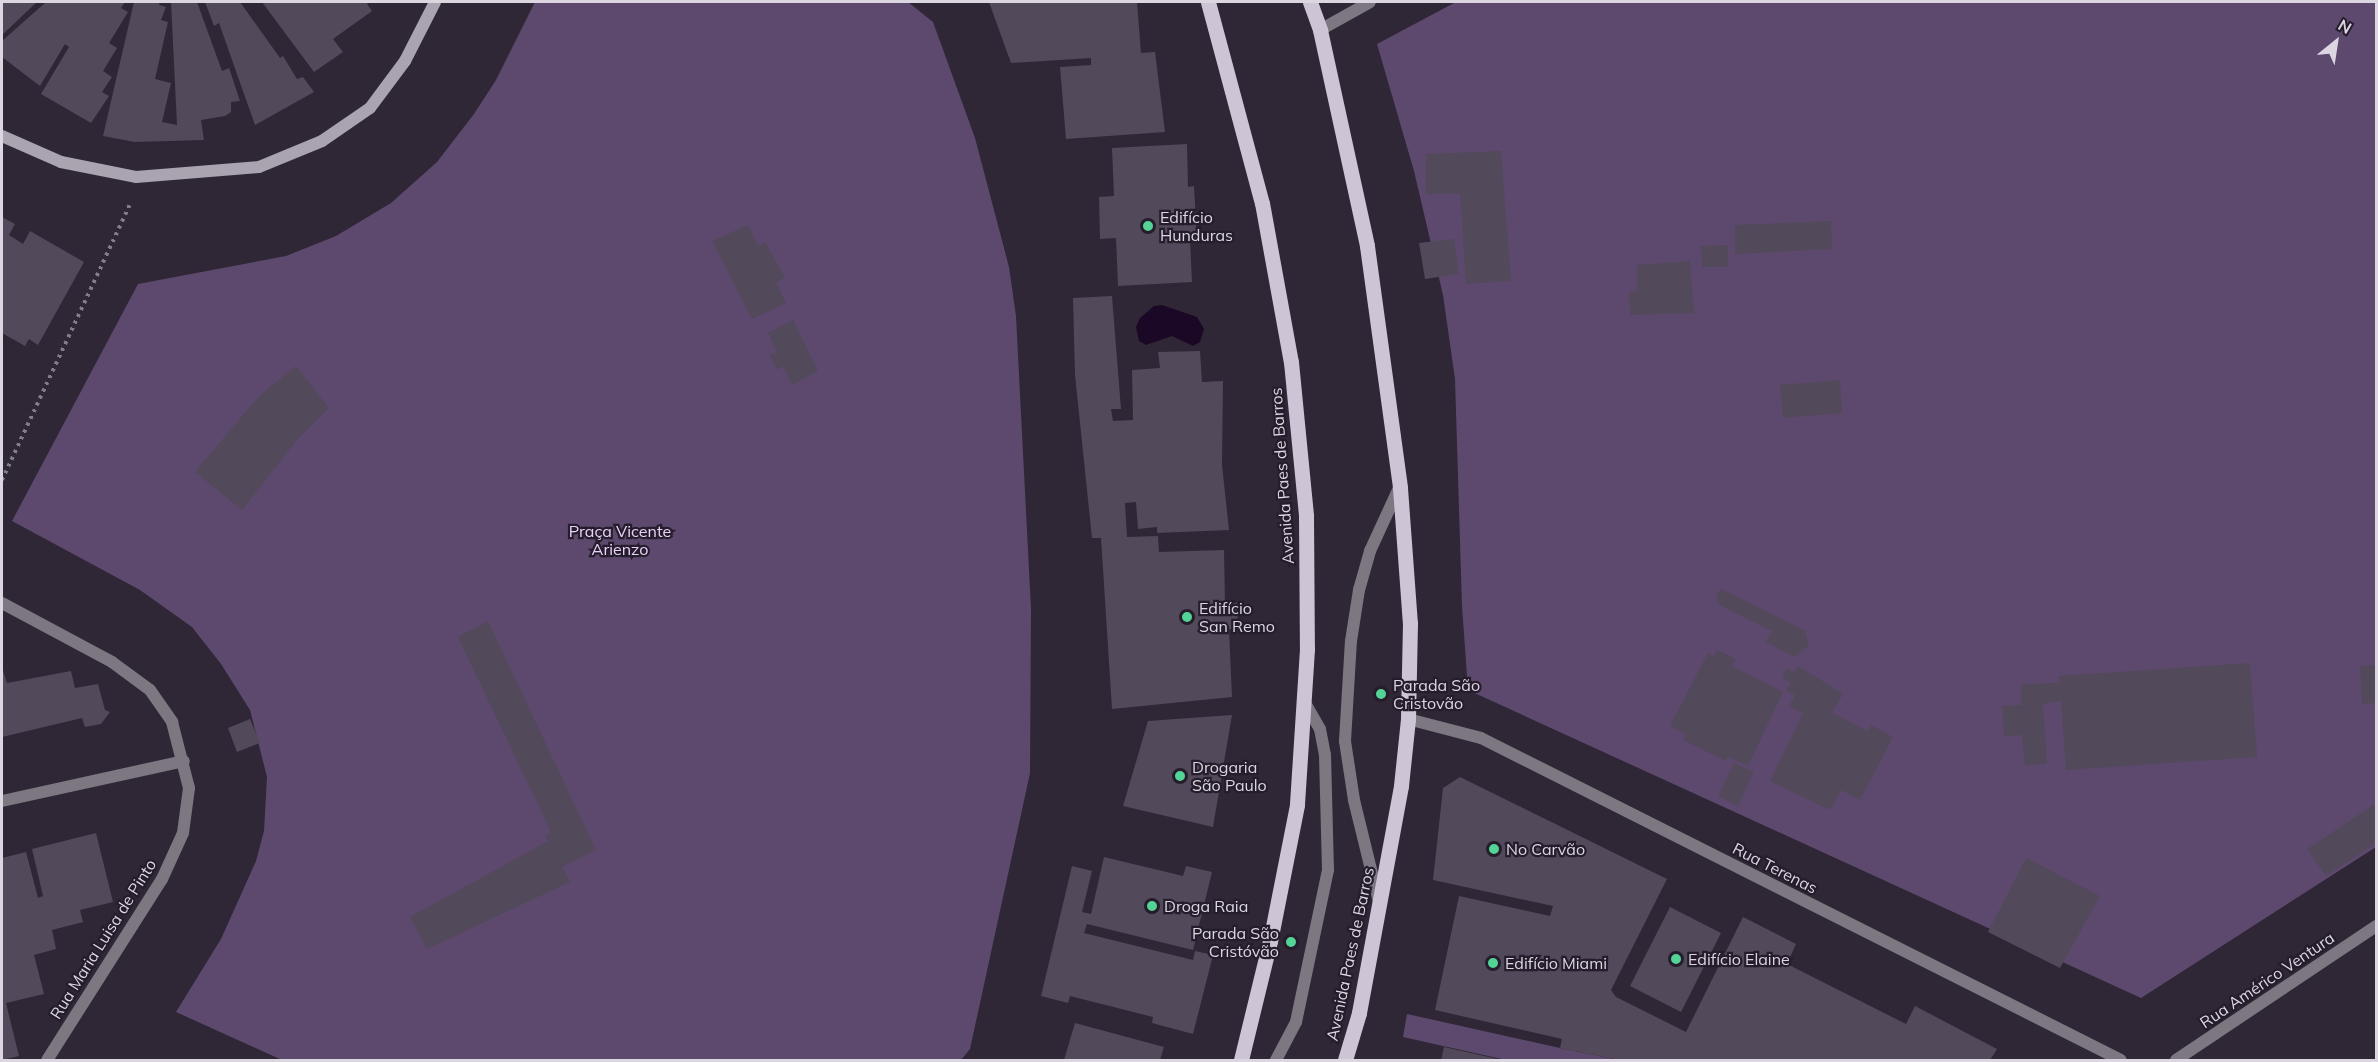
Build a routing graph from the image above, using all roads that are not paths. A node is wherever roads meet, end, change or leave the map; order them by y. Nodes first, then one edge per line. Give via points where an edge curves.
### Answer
1 (435, 2) edge
2 (1208, 2) edge
3 (1310, 2) edge
4 (1370, 2) edge
5 (1320, 30) junction
6 (2, 136) edge
7 (1400, 488) junction
8 (2, 603) edge
9 (1303, 699) junction
10 (1408, 719) junction
11 (184, 761) junction
12 (2, 801) edge
13 (1380, 906) junction
14 (2376, 926) edge
15 (47, 1060) edge
16 (1240, 1060) edge
17 (1276, 1060) edge
18 (1345, 1060) edge
19 (2121, 1060) edge
20 (2176, 1060) edge

1 - 6 street via 405,61 370,108 322,141 259,167 143,176 61,162
2 - 9 main road, Avenida Paes de Barros via 1262,203 1291,362 1306,516
3 - 5 main road, Avenida Paes de Barros
4 - 5 street
5 - 7 main road, Avenida Paes de Barros via 1367,246
7 - 10 main road, Avenida Paes de Barros via 1410,623
7 - 13 street via 1370,551 1359,590 1351,641 1345,741 1354,801
8 - 11 street, Rua Maria Luisa de Pinto via 112,662 150,690 172,722
9 - 16 main road, Avenida Paes de Barros via 1297,805 1270,941
9 - 17 street via 1320,729 1325,755 1328,870 1296,1022
10 - 13 main road, Avenida Paes de Barros
10 - 19 street, Rua Terenas via 1481,738
11 - 12 street
11 - 15 street, Rua Maria Luisa de Pinto via 189,788 183,833 175,851 162,879
13 - 18 main road, Avenida Paes de Barros via 1359,1013
14 - 20 street, Rua Américo Ventura

